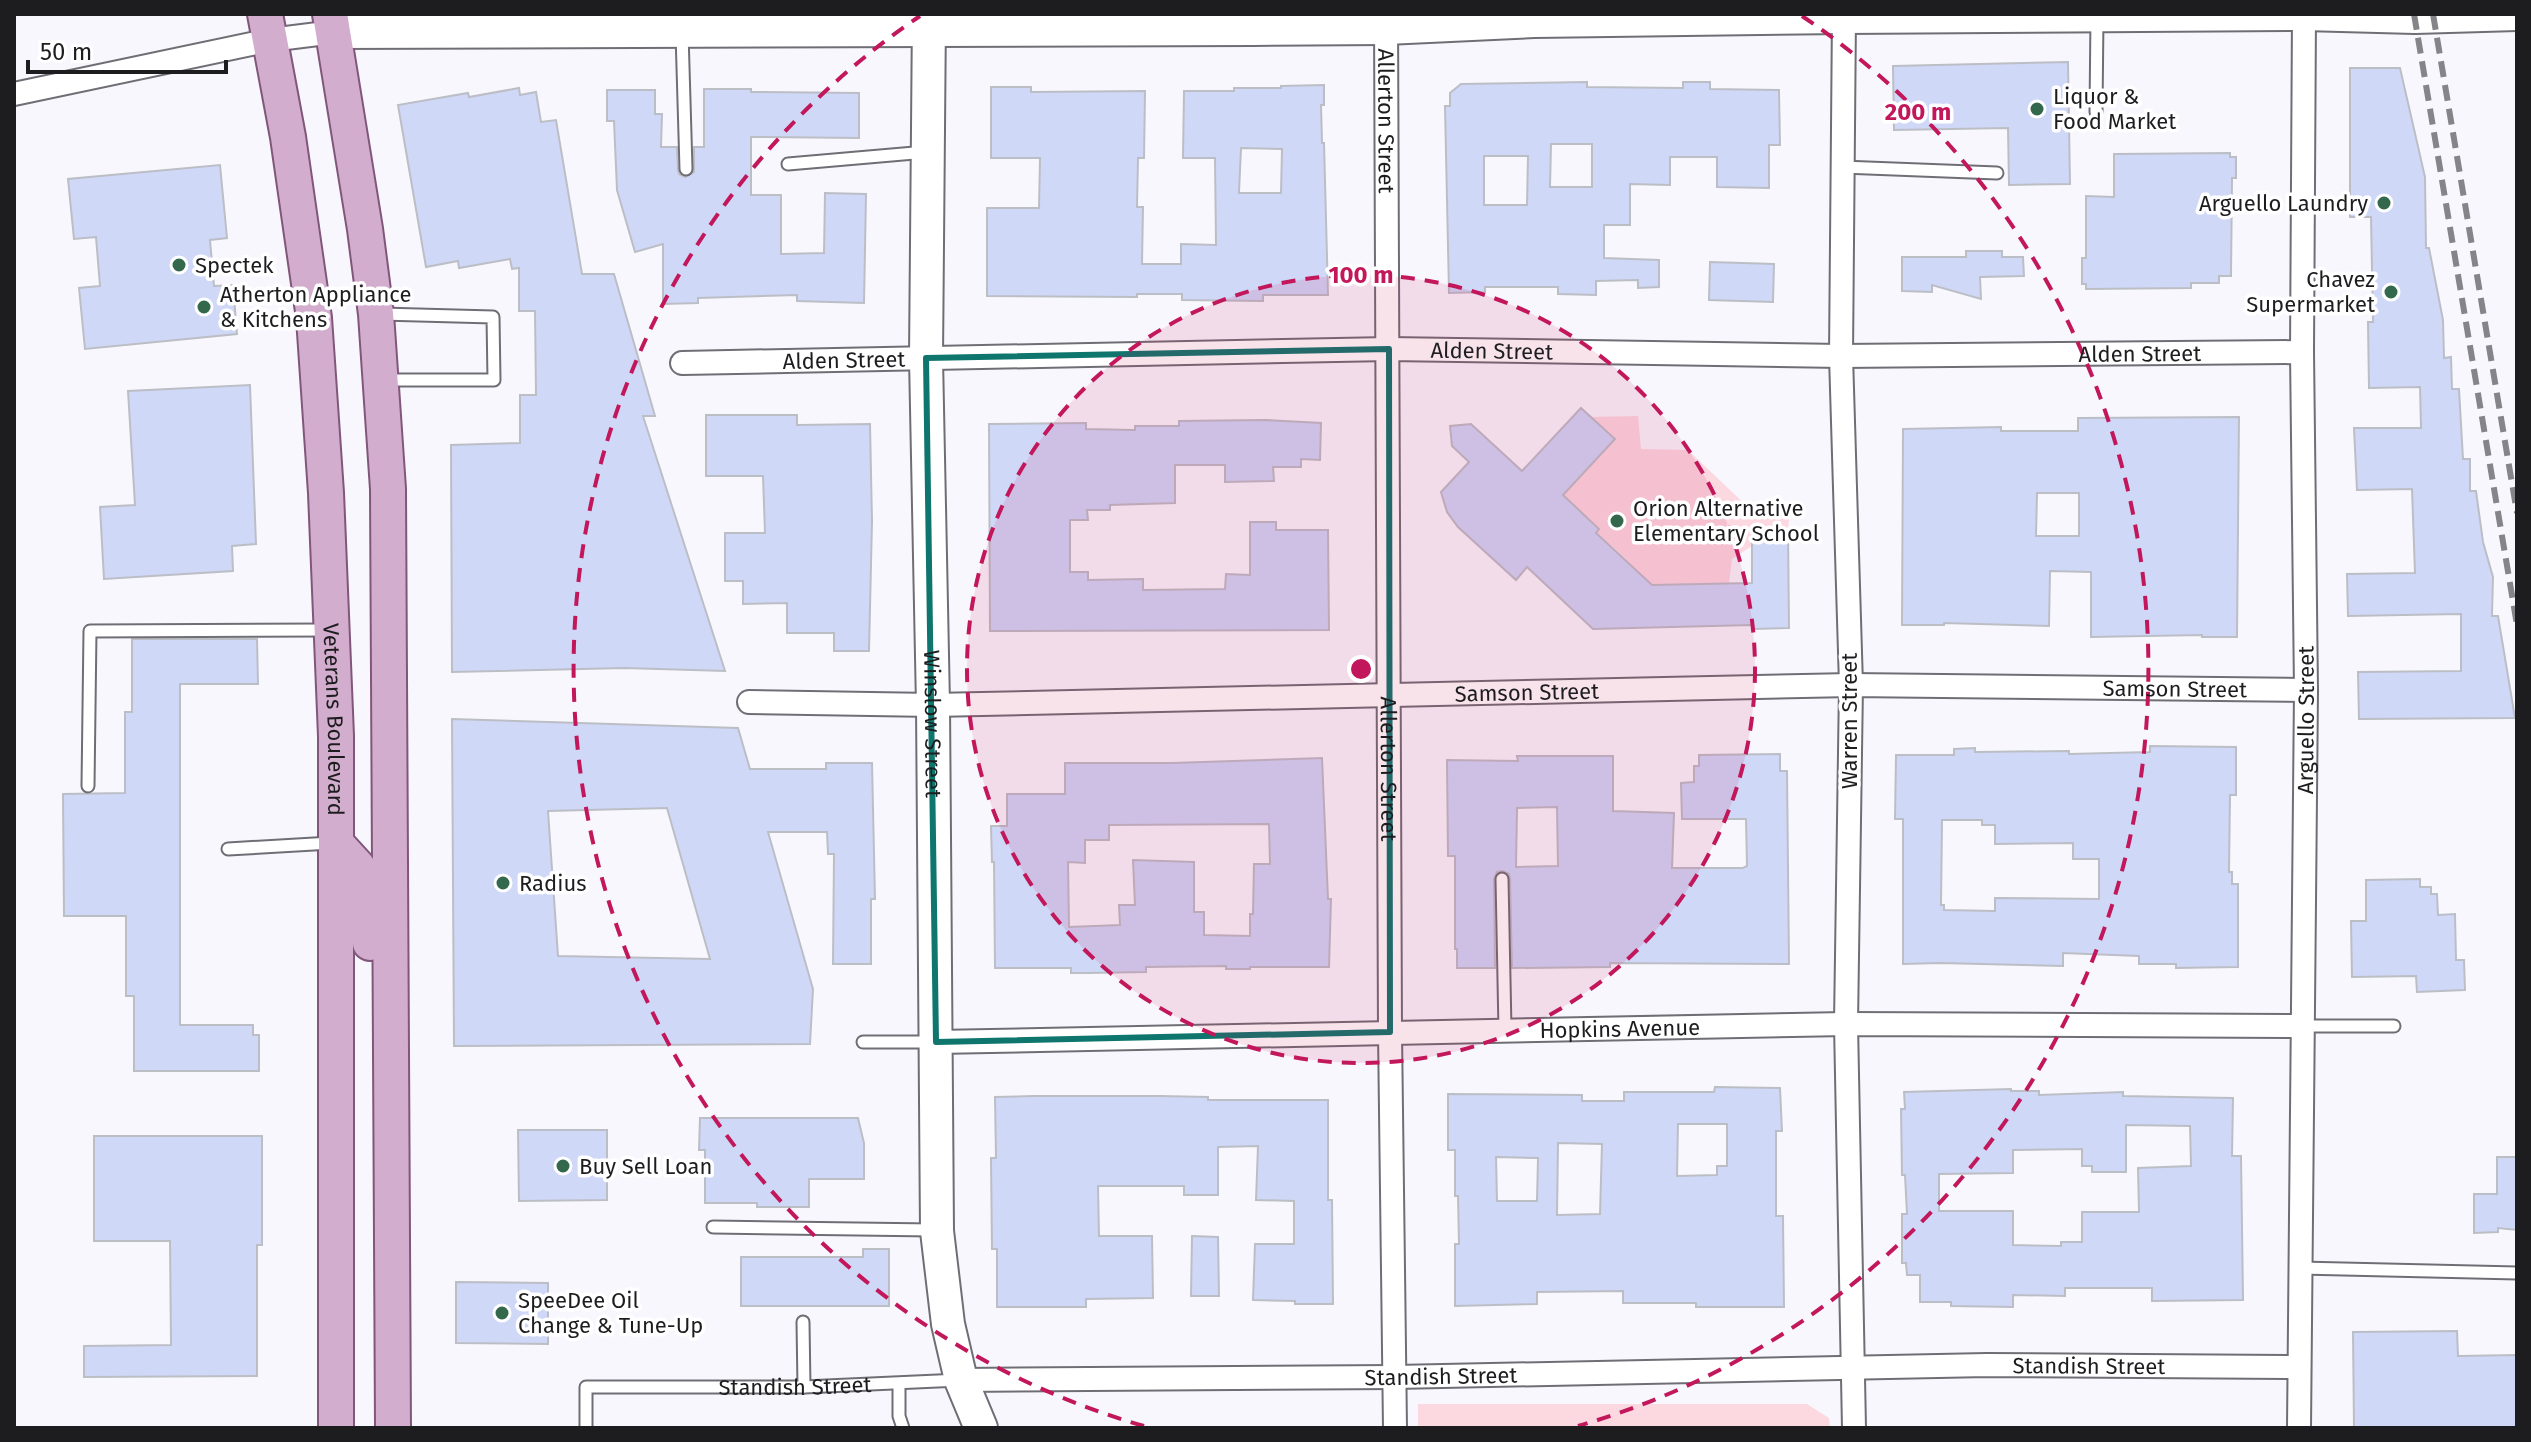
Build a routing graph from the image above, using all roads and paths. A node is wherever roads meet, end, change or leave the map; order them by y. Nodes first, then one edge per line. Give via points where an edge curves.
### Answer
1 (2304, 14) edge
2 (2517, 14) edge
3 (1844, 15) edge
4 (2097, 16) edge
5 (1386, 21) edge
6 (929, 22) edge
7 (332, 23) edge
8 (268, 27) edge
9 (682, 32) junction
10 (14, 94) edge
11 (2096, 112) dead end
12 (927, 151) junction
13 (788, 164) dead end
14 (1842, 167) junction
15 (686, 169) dead end
16 (1997, 173) dead end
17 (376, 314) junction
18 (1389, 349) junction
19 (2302, 352) junction
20 (1841, 356) junction
21 (926, 358) junction
22 (682, 363) dead end
23 (381, 380) junction
24 (331, 630) junction
25 (1851, 685) junction
26 (2306, 690) junction
27 (1388, 694) junction
28 (749, 702) dead end
29 (933, 705) junction
30 (88, 786) dead end
31 (336, 843) junction
32 (228, 849) dead end
33 (1502, 879) dead end
34 (1846, 1024) junction
35 (2303, 1026) junction
36 (2394, 1026) dead end
37 (1505, 1030) junction
38 (1390, 1032) junction
39 (863, 1042) dead end
40 (936, 1042) junction
41 (392, 1053) junction
42 (713, 1227) dead end
43 (937, 1231) junction
44 (2300, 1268) junction
45 (2517, 1273) edge
46 (803, 1322) dead end
47 (2298, 1367) junction
48 (1854, 1369) junction
49 (1395, 1377) junction
50 (961, 1380) junction
51 (899, 1384) junction
52 (804, 1387) junction
53 (336, 1428) edge
54 (393, 1428) edge
55 (586, 1428) edge
56 (903, 1428) edge
57 (981, 1428) edge
58 (1395, 1428) edge
59 (1854, 1428) edge
60 (2299, 1428) edge

1 - 2 street
1 - 4 street
1 - 19 street, Arguello Street
3 - 4 street
3 - 5 street
3 - 14 street, Warren Street
4 - 11 lane
5 - 6 street
5 - 18 street, Allerton Street
6 - 9 street
6 - 12 street, Winslow Street
7 - 8 street
7 - 9 street
7 - 17 main road
8 - 10 street
8 - 24 main road, Veterans Boulevard via 314,318
9 - 15 lane
12 - 13 lane
12 - 21 street, Winslow Street
14 - 16 lane
14 - 20 street, Warren Street
17 - 23 main road
17 - 23 lane via 493,317 494,380
18 - 20 street, Alden Street
18 - 21 street, Alden Street
18 - 27 street, Allerton Street
19 - 20 street, Alden Street
19 - 26 street, Arguello Street
20 - 25 street, Warren Street
21 - 22 street, Alden Street
21 - 29 street, Winslow Street
23 - 41 main road via 390,559
24 - 30 lane via 90,631
24 - 31 main road, Veterans Boulevard
25 - 26 street, Samson Street
25 - 27 street, Samson Street
25 - 34 street, Warren Street
26 - 35 street, Arguello Street
27 - 29 street, Samson Street
27 - 38 street, Allerton Street
28 - 29 street, Samson Street
29 - 40 street, Winslow Street
31 - 32 lane
31 - 41 main road via 358,867 369,902 379,1015
31 - 53 main road, Veterans Boulevard
33 - 37 lane
34 - 35 street, Hopkins Avenue
34 - 37 street, Hopkins Avenue
34 - 48 street, Warren Street
35 - 36 lane
35 - 44 street, Arguello Street
37 - 38 street, Hopkins Avenue
38 - 40 street, Hopkins Avenue
38 - 49 street, Allerton Street
39 - 40 lane
40 - 43 street, Winslow Street
41 - 54 main road
42 - 43 lane
43 - 50 street, Winslow Street
44 - 45 lane
44 - 47 street, Arguello Street
46 - 52 lane
47 - 48 street, Standish Street
47 - 60 street, Arguello Street
48 - 49 street, Standish Street
48 - 59 street, Warren Street
49 - 50 street, Standish Street
49 - 58 street, Allerton Street
50 - 51 lane, Standish Street
50 - 57 street, Winslow Street
51 - 52 lane, Standish Street
51 - 56 lane
52 - 55 lane, Standish Street via 586,1387

